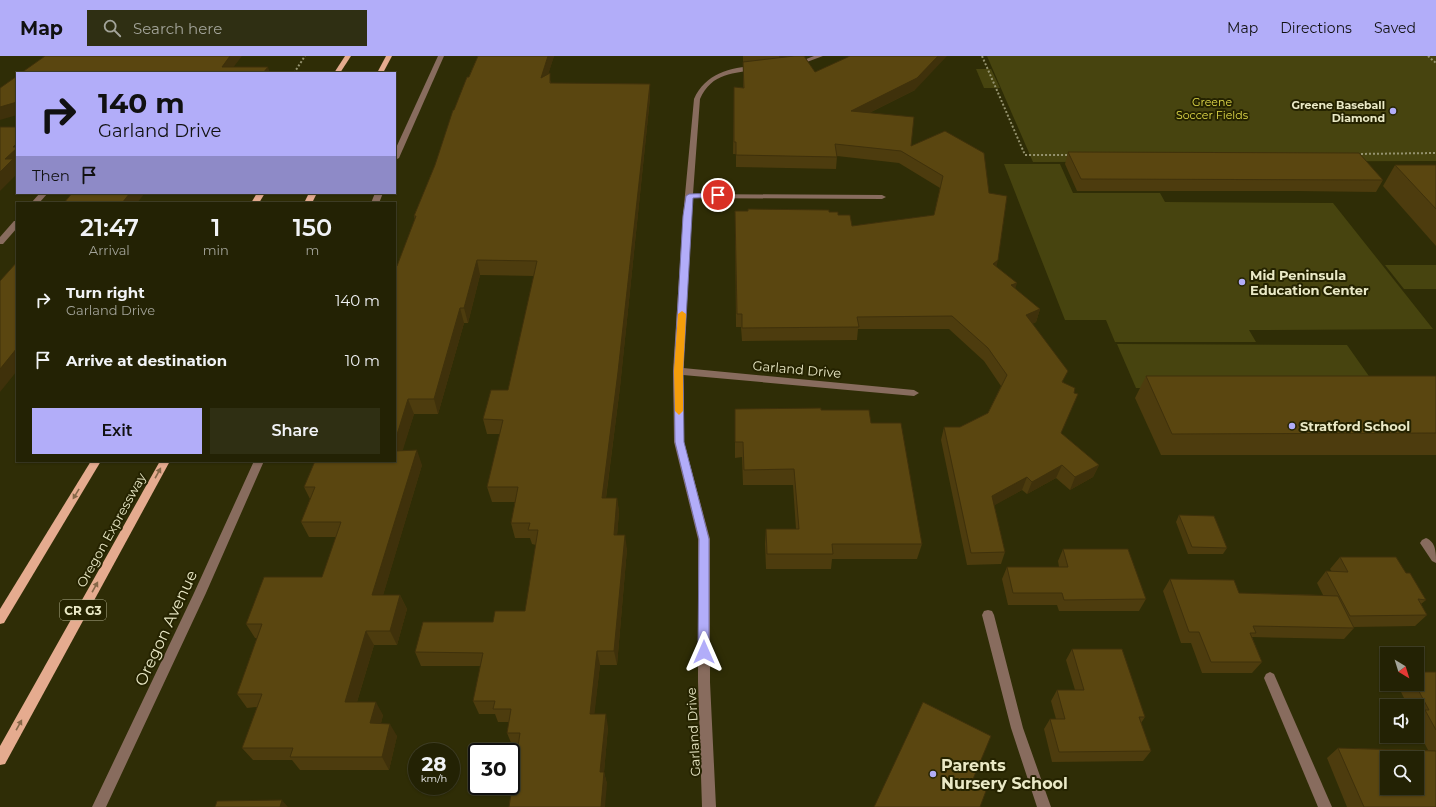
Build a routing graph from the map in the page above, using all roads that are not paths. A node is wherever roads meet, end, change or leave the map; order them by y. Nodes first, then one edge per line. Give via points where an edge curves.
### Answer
1 (348, 56) edge
2 (389, 56) edge
3 (441, 56) edge
4 (820, 56) edge
5 (783, 67) edge
6 (768, 69) edge
7 (338, 72) edge
8 (381, 72) edge
9 (396, 156) edge
10 (43, 194) edge
11 (689, 196) junction
12 (882, 197) dead end
13 (36, 202) edge
14 (16, 224) edge
15 (0, 242) edge
16 (678, 371) junction
17 (914, 393) dead end
18 (95, 462) edge
19 (164, 462) edge
20 (259, 462) edge
21 (1426, 543) dead end
22 (1436, 558) edge
23 (988, 615) dead end
24 (0, 619) edge
25 (1270, 678) dead end
26 (0, 759) edge
27 (99, 807) edge
28 (709, 807) edge
29 (1044, 807) edge
30 (1325, 807) edge

1 - 7 main road
2 - 8 main road
3 - 9 street
4 - 5 street
6 - 11 street, Garland Drive via 751,68 728,72 699,90
10 - 13 street
11 - 12 street
11 - 16 street, Garland Drive
14 - 15 street
16 - 17 street, Garland Drive
16 - 28 street, Garland Drive via 679,442 704,539 704,682
18 -> 24 main road
26 -> 19 main road, Oregon Expressway / CR G3
20 - 27 street, Oregon Avenue
21 - 22 street
23 - 29 street via 1017,728
25 - 30 street

